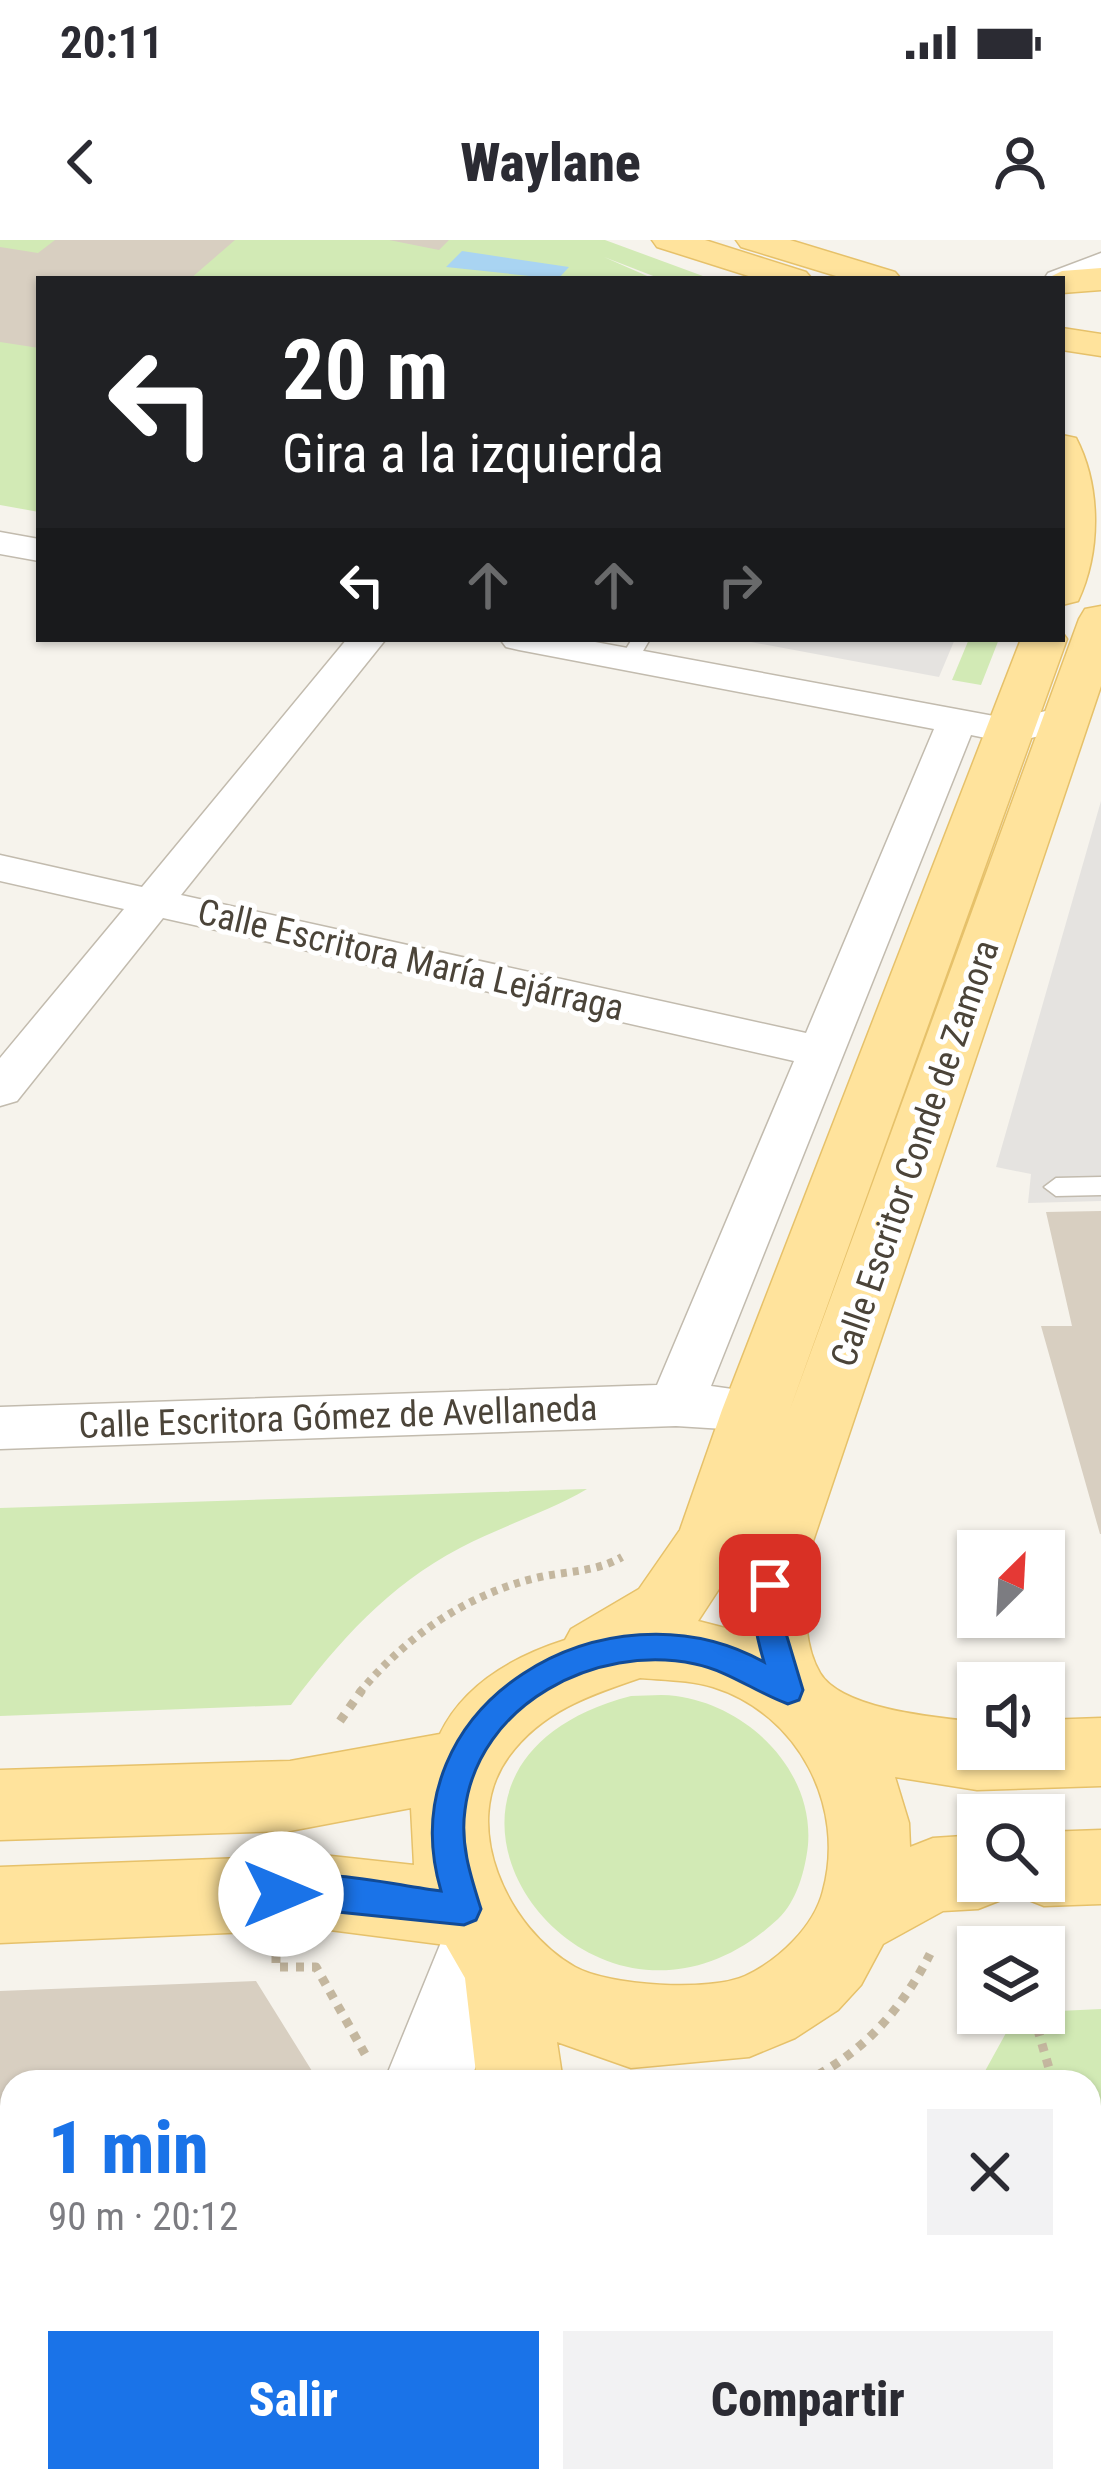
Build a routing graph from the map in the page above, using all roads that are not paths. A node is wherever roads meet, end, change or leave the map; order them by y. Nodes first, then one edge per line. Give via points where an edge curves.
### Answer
1 (651, 240) edge
2 (753, 240) edge
3 (680, 245) edge
4 (1101, 262) edge
5 (738, 276) edge
6 (784, 276) edge
7 (873, 276) edge
8 (1065, 278) edge
9 (1101, 279) edge
10 (1065, 280) edge
11 (1065, 316) edge
12 (1101, 321) edge
13 (1065, 339) edge
14 (1101, 345) edge
15 (1065, 454) edge
16 (0, 543) edge
17 (36, 549) edge
18 (1065, 584) edge
19 (1101, 619) edge
20 (365, 642) edge
21 (554, 642) edge
22 (1044, 642) edge
23 (635, 649) edge
24 (1043, 700) edge
25 (0, 868) edge
26 (154, 901) junction
27 (821, 1052) junction
28 (0, 1090) edge
29 (1101, 1186) edge
30 (1056, 1187) dead end
31 (676, 1405) junction
32 (756, 1410) junction
33 (0, 1428) edge
34 (590, 1655) junction
35 (805, 1705) junction
36 (1101, 1752) edge
37 (460, 1764) junction
38 (0, 1805) edge
39 (1101, 1867) edge
40 (1065, 1868) edge
41 (957, 1873) edge
42 (0, 1905) edge
43 (858, 1916) junction
44 (484, 1939) junction
45 (738, 2020) junction
46 (399, 2070) edge
47 (517, 2070) edge
48 (671, 2070) edge

1 - 3 street
2 - 7 main road
3 - 5 main road
3 - 6 main road
4 - 8 street
9 - 10 main road
11 - 12 main road
13 - 14 main road
15 - 18 main road via 1087,506
16 - 17 street
19 - 24 main road, Calle Escritor Conde de Zamora
20 - 26 street
21 - 23 street
22 - 24 main road, Calle Escritor Conde de Zamora
23 - 24 street
24 - 27 street, Calle Escritor Conde de Zamora
24 - 32 main road, Calle Escritor Conde de Zamora
24 - 35 main road, Calle Escritor Conde de Zamora via 770,1562 770,1630
25 - 26 street, Calle Escritora María Lejárraga
26 - 27 street, Calle Escritora María Lejárraga
26 - 28 street
27 - 31 street, Calle Escritor Conde de Zamora
29 - 30 lane
31 - 32 street
31 - 33 street, Calle Escritora Gómez de Avellaneda
32 - 34 main road, Calle Escritor Conde de Zamora via 701,1564 665,1610
34 - 35 main road via 692,1650 743,1665
34 - 37 main road via 520,1691 491,1716
35 - 36 main road via 907,1747 977,1756
35 - 43 main road via 852,1763 869,1813 872,1865
37 - 38 main road via 290,1796
37 - 44 main road via 448,1810 449,1860
39 - 40 main road
41 - 43 main road via 933,1875
42 - 44 main road via 322,1892
43 - 45 main road via 830,1961 790,1997
44 - 45 main road via 555,2003 613,2026 677,2031
44 - 46 street
44 - 47 main road
45 - 48 main road

